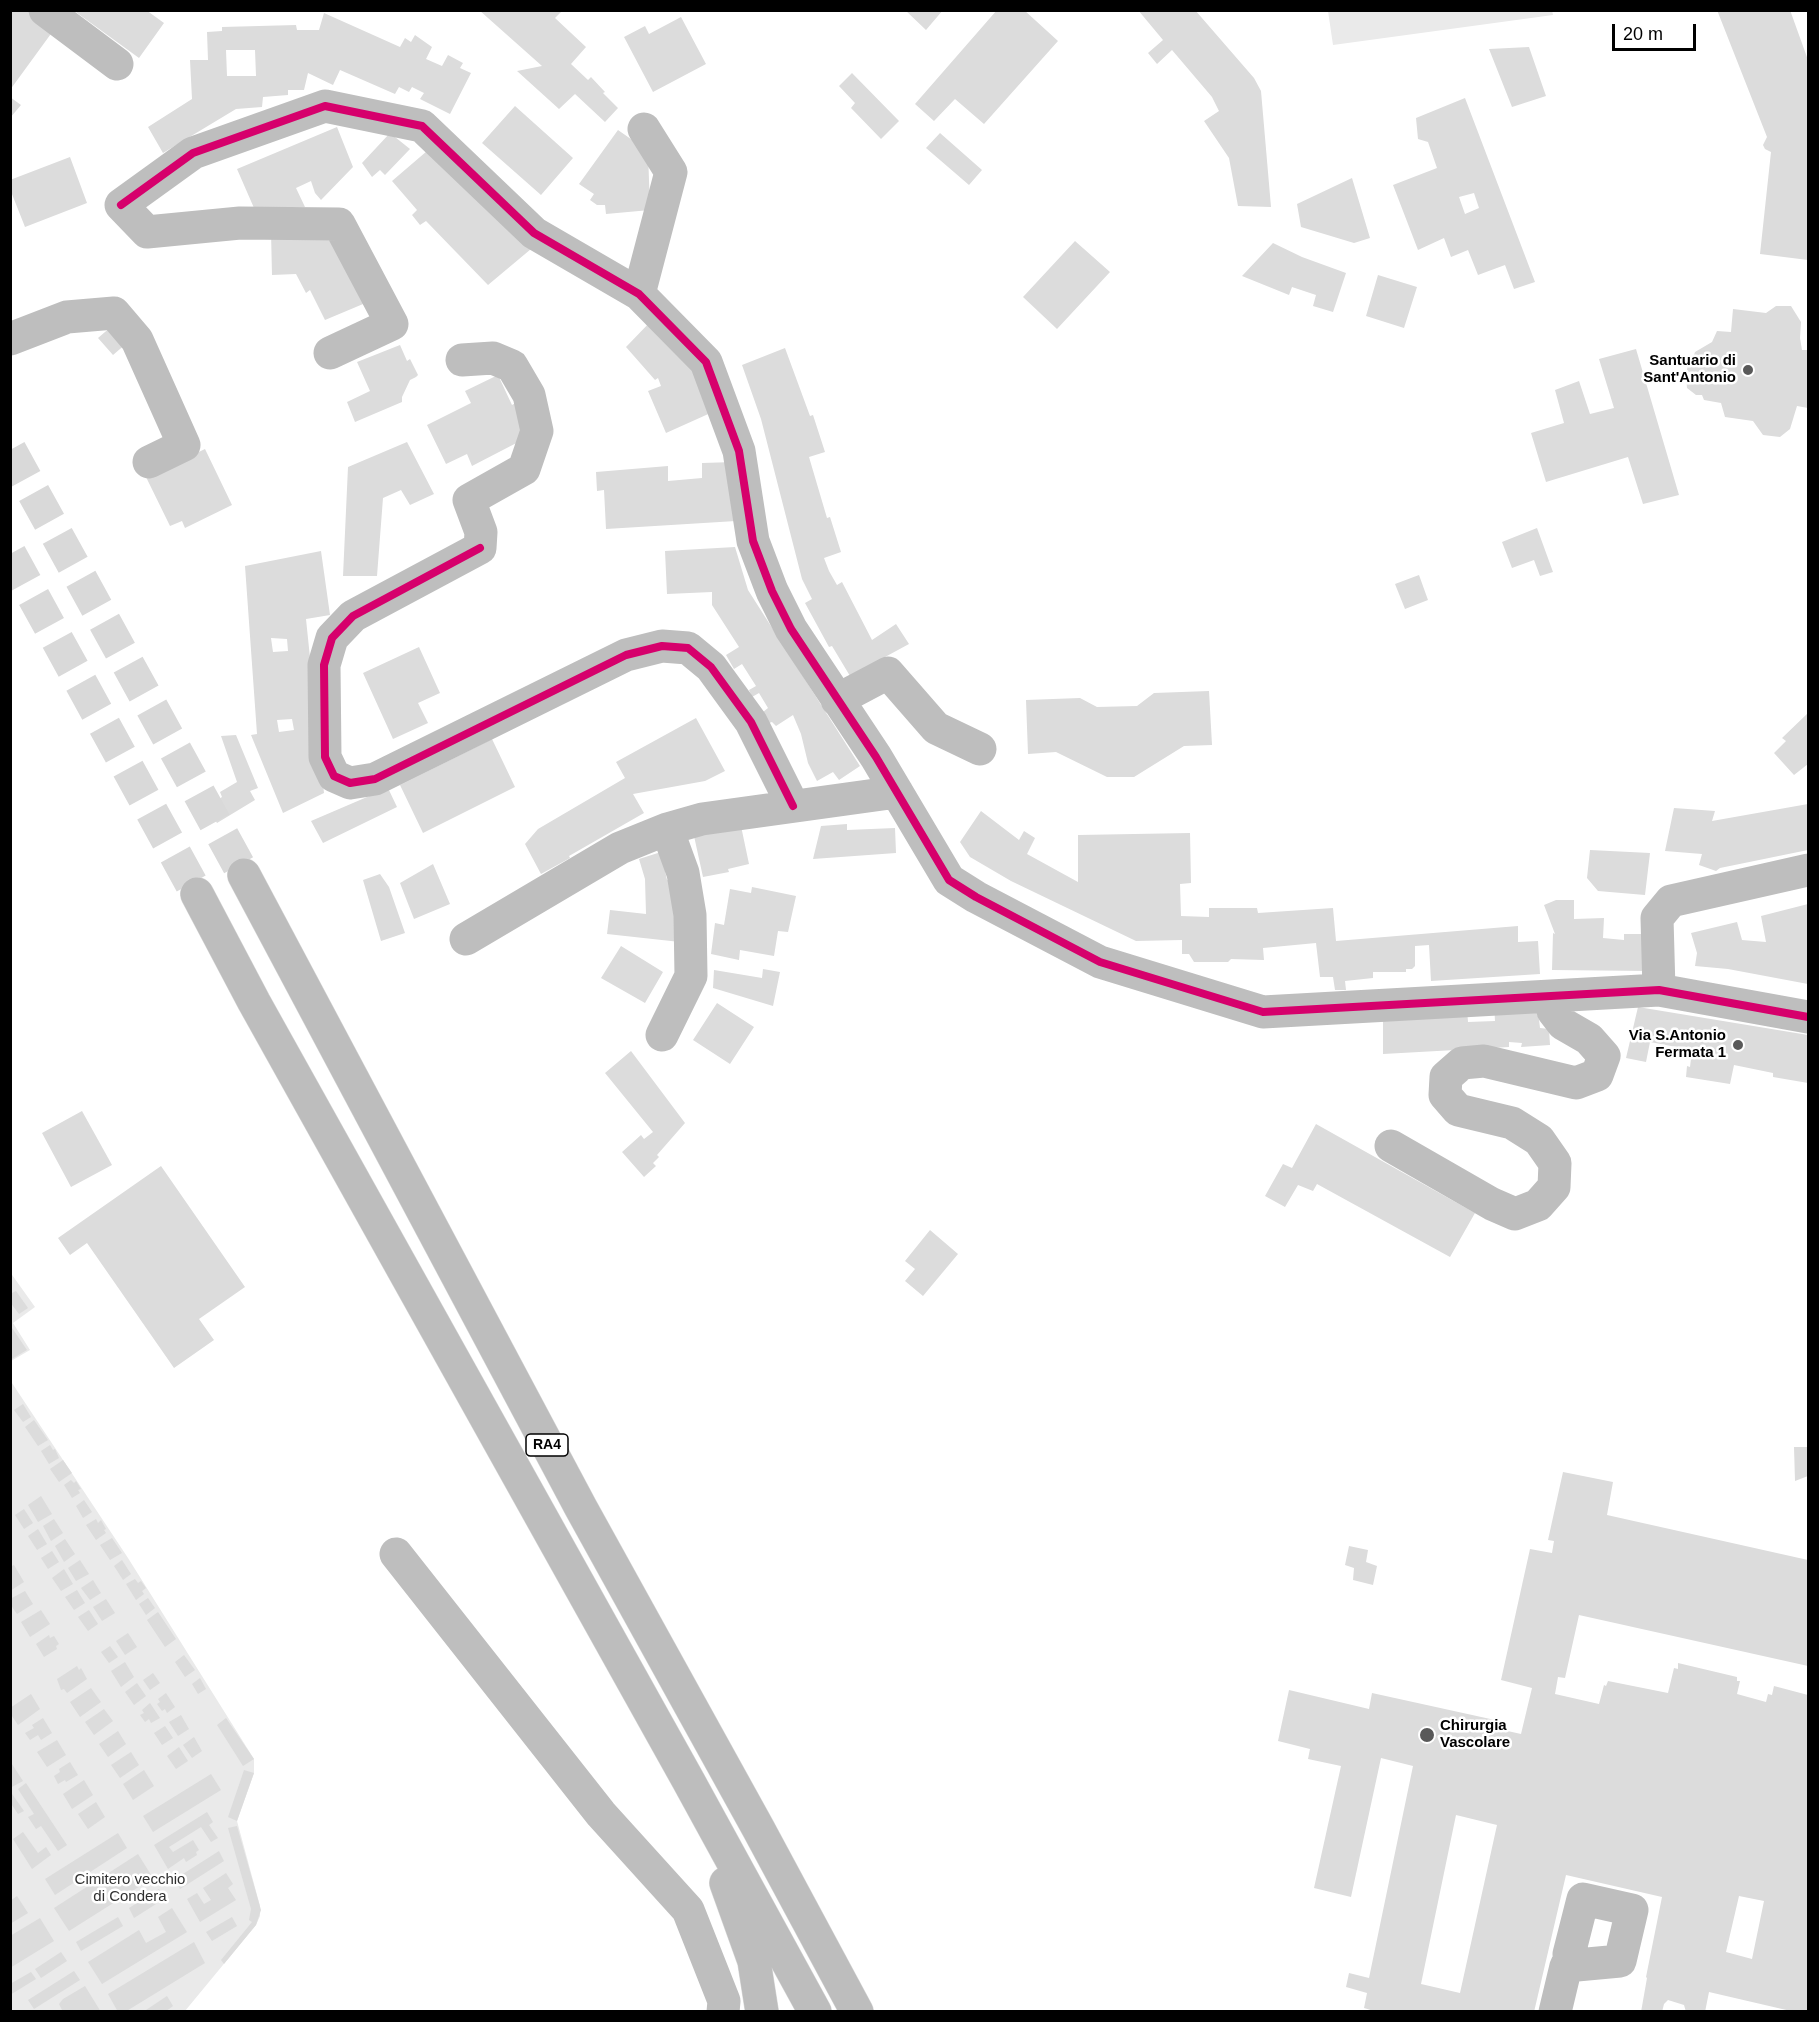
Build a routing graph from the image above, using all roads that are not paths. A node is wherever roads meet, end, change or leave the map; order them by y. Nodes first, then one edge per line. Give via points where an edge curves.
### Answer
1 (45, 10) edge
2 (117, 63) dead end
3 (644, 129) dead end
4 (639, 294) junction
5 (10, 339) edge
6 (330, 353) dead end
7 (462, 360) dead end
8 (149, 462) dead end
9 (837, 700) junction
10 (980, 749) dead end
11 (897, 792) junction
12 (793, 806) junction
13 (667, 829) junction
14 (1809, 870) edge
15 (244, 875) tunnel mouth
16 (197, 894) tunnel mouth
17 (466, 939) dead end
18 (1659, 990) junction
19 (1552, 996) junction
20 (1809, 1017) edge
21 (662, 1035) dead end
22 (1391, 1146) dead end
23 (396, 1554) dead end
24 (688, 1780) junction
25 (1569, 1954) dead end
26 (837, 1974) junction
27 (723, 2012) edge
28 (762, 2012) edge
29 (815, 2012) edge
30 (857, 2012) edge
31 (864, 2012) edge
32 (1555, 2012) edge

1 - 2 street
3 - 4 street via 671,172
4 - 6 street via 534,233 422,126 325,106 193,153 121,205 147,232 240,223 339,224 392,324
4 - 9 street via 706,362 739,451 753,541 772,591 791,629
5 - 8 street via 67,316 114,313 137,340 184,445
7 - 12 street via 493,358 512,366 529,395 537,431 524,469 469,500 481,532 480,548 354,616 333,638 324,665 325,757 334,776 350,783 375,779 626,655 662,646 680,647 688,648 711,668 751,722
9 - 10 street via 888,673 936,728
9 - 11 street
11 - 12 street
11 - 19 street via 949,880 1111,966 1263,1012
12 - 13 street via 702,819
13 - 17 street via 620,848
13 - 21 street via 683,873 690,915 691,976
14 - 18 street via 1671,902 1657,918
15 - 26 highway, RA4 via 581,1508
16 - 24 highway, RA4
18 - 19 street
18 - 20 street
19 - 22 street via 1553,1011 1563,1024 1589,1040 1604,1056 1597,1075 1576,1083 1484,1061 1462,1063 1446,1077 1445,1095 1458,1110 1512,1123 1539,1140 1555,1163 1554,1187 1538,1205 1515,1214
23 - 27 street via 601,1814 688,1910 724,2001
24 - 28 highway via 754,1961
24 - 29 highway, RA4
25 - 32 street via 1582,1899 1632,1910 1620,1961 1566,1965
26 - 30 highway, RA4
26 - 31 highway

